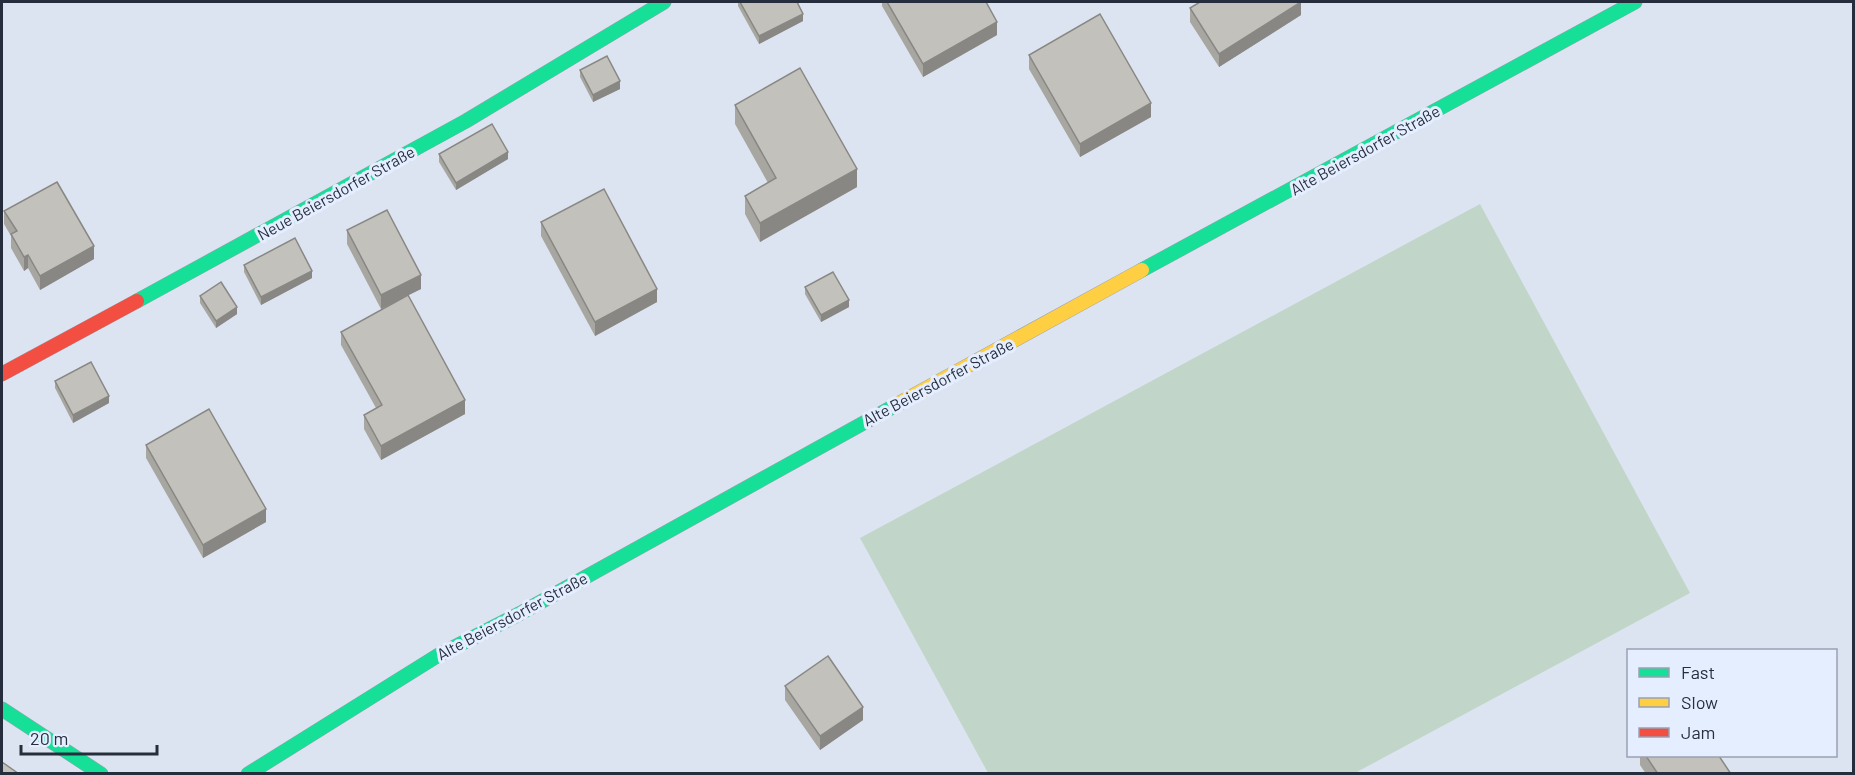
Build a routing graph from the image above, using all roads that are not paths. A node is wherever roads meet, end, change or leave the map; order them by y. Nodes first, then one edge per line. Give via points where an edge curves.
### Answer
1 (664, 2) edge
2 (1635, 2) edge
3 (2, 374) edge
4 (2, 709) edge
5 (100, 774) edge
6 (248, 774) edge

1 - 3 main road, Neue Beiersdorfer Straße via 466,121
2 - 6 main road, Alte Beiersdorfer Straße via 437,656
4 - 5 main road

